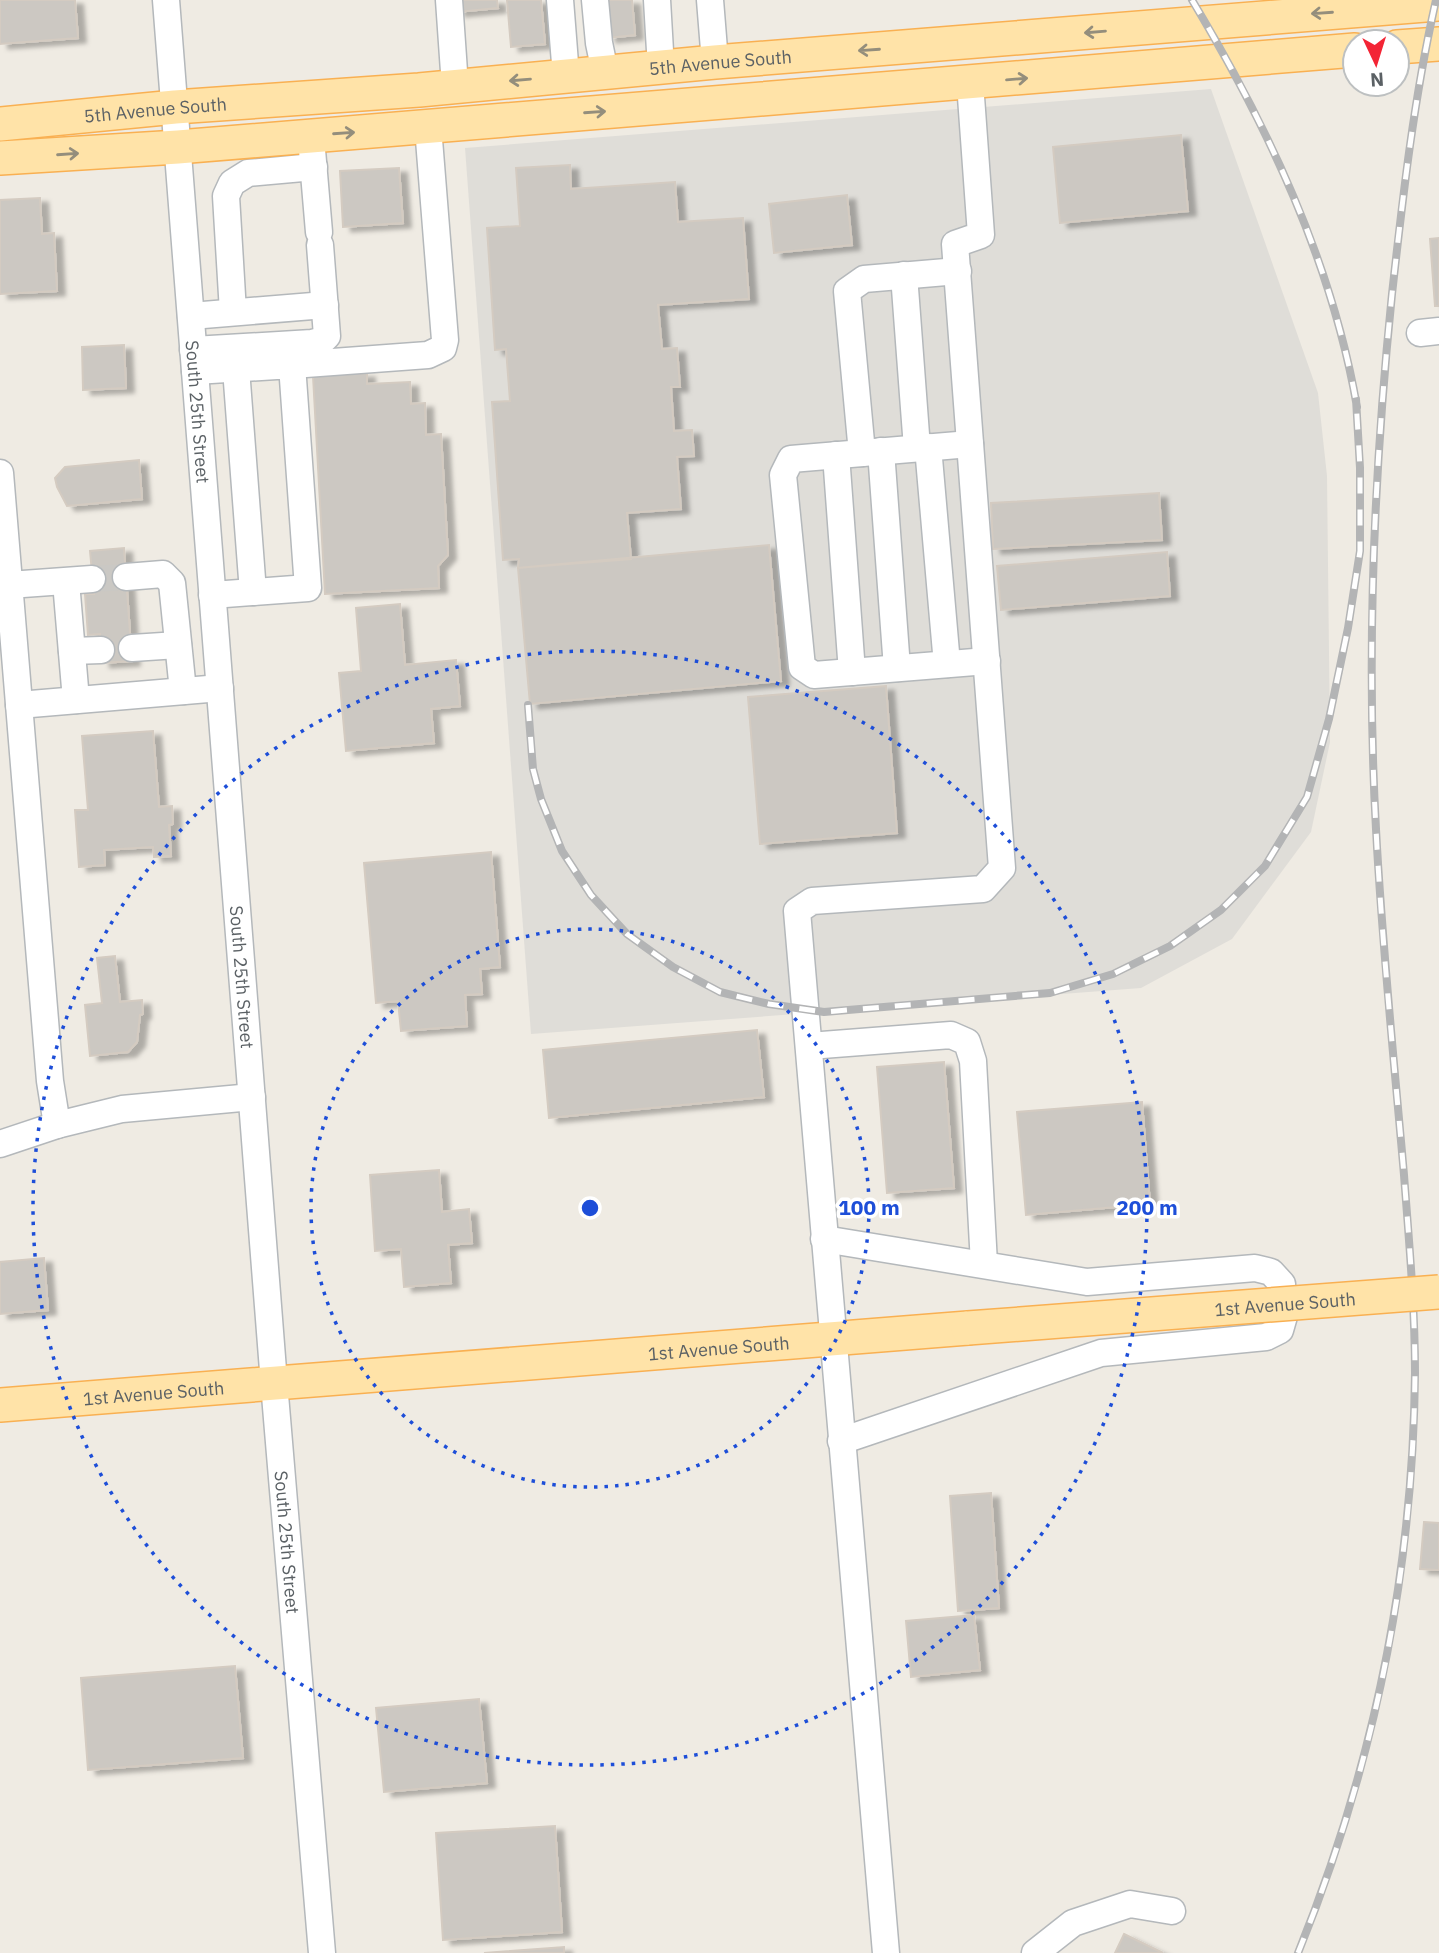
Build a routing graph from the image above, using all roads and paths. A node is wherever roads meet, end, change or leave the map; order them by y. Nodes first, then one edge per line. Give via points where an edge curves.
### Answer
1 (166, 0) edge
2 (449, 0) edge
3 (560, 0) edge
4 (595, 0) edge
5 (657, 0) edge
6 (710, 0) edge
7 (1439, 4) edge
8 (1439, 44) edge
9 (1411, 46) edge
10 (1341, 51) edge
11 (715, 62) junction
12 (662, 68) junction
13 (605, 72) junction
14 (566, 76) junction
15 (970, 83) junction
16 (455, 86) junction
17 (175, 107) junction
18 (0, 124) edge
19 (428, 127) junction
20 (177, 146) junction
21 (312, 151) junction
22 (0, 158) edge
23 (958, 271) junction
24 (904, 275) junction
25 (325, 305) junction
26 (233, 312) junction
27 (191, 316) junction
28 (194, 360) junction
29 (292, 365) junction
30 (236, 369) junction
31 (970, 444) junction
32 (923, 448) junction
33 (872, 452) junction
34 (836, 455) junction
35 (0, 473) edge
36 (126, 577) tunnel mouth
37 (9, 586) junction
38 (253, 592) junction
39 (213, 602) junction
40 (176, 613) junction
41 (178, 645) junction
42 (132, 648) dead end
43 (101, 650) dead end
44 (72, 651) junction
45 (987, 661) junction
46 (947, 664) junction
47 (897, 668) junction
48 (852, 672) junction
49 (220, 688) junction
50 (183, 691) junction
51 (76, 700) junction
52 (19, 705) junction
53 (808, 1045) junction
54 (252, 1097) junction
55 (57, 1125) junction
56 (0, 1144) edge
57 (824, 1239) junction
58 (984, 1264) junction
59 (1439, 1292) edge
60 (832, 1339) junction
61 (274, 1382) junction
62 (0, 1405) edge
63 (841, 1441) junction
64 (1172, 1912) dead end
65 (322, 1953) edge
66 (886, 1953) edge
67 (1035, 1953) edge

1 - 17 street, South 25th Street
2 - 16 street
3 - 14 street
4 - 13 street
5 - 12 street
6 - 11 street
7 -> 11 main road, 5th Avenue South
8 - 9 main road
15 -> 10 main road, 5th Avenue South
11 - 12 main road, 5th Avenue South
12 - 13 main road, 5th Avenue South
13 - 14 main road, 5th Avenue South
14 -> 16 main road, 5th Avenue South
19 -> 15 main road, 5th Avenue South
15 - 23 street via 981,235 956,244
16 - 17 main road, 5th Avenue South
17 - 18 main road, 5th Avenue South
17 - 20 street, South 25th Street
21 -> 19 main road, 5th Avenue South
19 - 29 street via 443,348 428,355
20 - 21 main road, 5th Avenue South
22 -> 20 main road, 5th Avenue South
20 - 27 street, South 25th Street
21 - 25 street
21 - 26 street via 232,183 226,196
23 - 24 street
23 - 31 street
24 - 32 street
24 - 33 street via 864,279 847,291
25 - 26 street
25 - 28 street via 327,335 323,340
26 - 27 street
27 - 28 street, South 25th Street
28 - 30 street
28 - 39 street, South 25th Street
29 - 30 street
29 - 38 street via 308,587
30 - 38 street
31 - 32 street
31 - 45 street
32 - 33 street
32 - 46 street
33 - 34 street
33 - 47 street
34 - 48 street
34 - 48 street via 791,459 783,475 802,667 814,675
35 - 37 street
36 - 40 street via 163,575 173,583
37 - 44 street via 79,580
37 - 52 street
38 - 39 street
39 - 40 street
39 - 49 street, South 25th Street
40 - 41 street
41 - 42 street
41 - 50 street
43 - 44 street
44 - 51 street
45 - 46 street
45 - 53 street via 1002,868 983,889 812,901 797,911
46 - 47 street
47 - 48 street
49 - 50 street
49 - 54 street, South 25th Street
50 - 51 street
51 - 52 street
52 - 55 street
53 - 57 street
53 - 58 street via 951,1035 967,1042 973,1061
54 - 55 street via 122,1109
54 - 61 street, South 25th Street
55 - 56 street
57 - 58 street
57 - 60 street
58 - 63 street via 1087,1282 1255,1268 1271,1272 1282,1284 1284,1316 1280,1330 1266,1337 1101,1353
59 - 60 main road, 1st Avenue South, bridge
60 - 61 main road, 1st Avenue South
60 - 63 street
61 - 62 main road, 1st Avenue South
61 - 65 street, South 25th Street
63 - 66 street
64 - 67 street via 1130,1905 1073,1923

